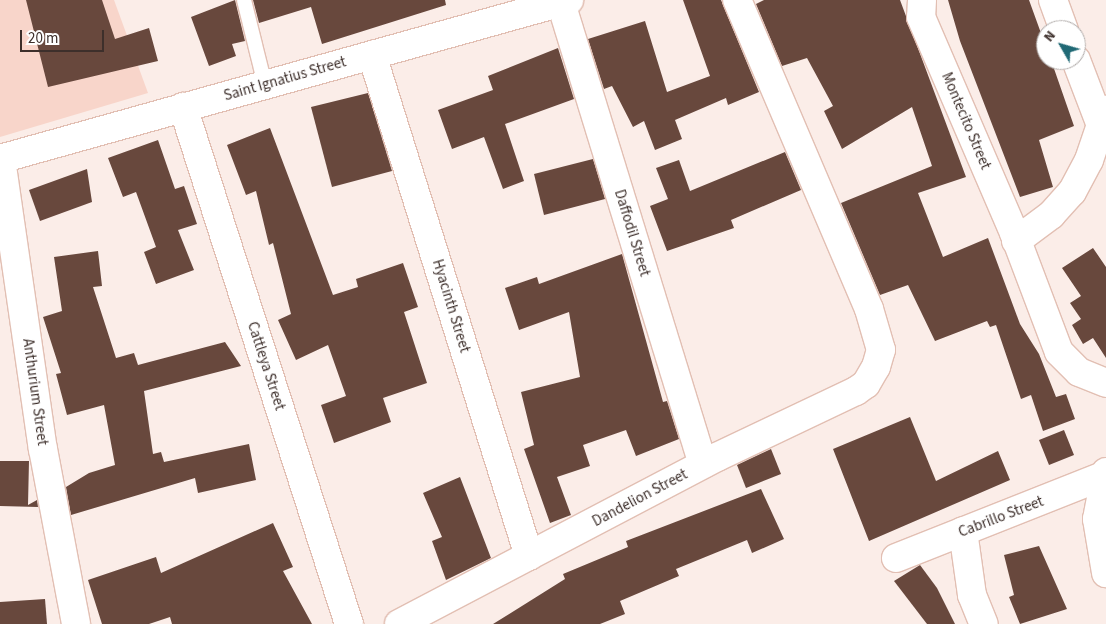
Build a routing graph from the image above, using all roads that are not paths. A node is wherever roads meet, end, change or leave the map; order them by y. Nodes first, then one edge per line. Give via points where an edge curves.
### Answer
1 (244, 0) edge
2 (737, 0) edge
3 (922, 0) edge
4 (1053, 0) edge
5 (565, 1) edge
6 (1060, 20) edge
7 (372, 55) junction
8 (1081, 70) edge
9 (265, 85) junction
10 (183, 107) junction
11 (1104, 119) edge
12 (1, 159) edge
13 (1016, 241) junction
14 (1106, 383) edge
15 (704, 464) junction
16 (1106, 474) edge
17 (963, 531) junction
18 (529, 556) junction
19 (896, 558) dead end
20 (1106, 573) edge
21 (76, 624) edge
22 (349, 624) edge
23 (399, 624) edge
24 (984, 624) edge

1 - 9 lane
2 - 15 street, Dandelion Street via 872,316 881,350 866,384 856,391
3 - 13 street, Montecito Street via 920,17
4 - 6 street
5 - 7 street, Saint Ignatius Street
5 - 15 street, Daffodil Street
7 - 9 street, Saint Ignatius Street
7 - 18 street, Hyacinth Street
8 - 11 street
9 - 10 street, Saint Ignatius Street
10 - 12 street, Saint Ignatius Street
10 - 22 street, Cattleya Street
11 - 13 street via 1072,192 1051,215
12 - 21 street, Anthurium Street via 43,449
13 - 14 street, Montecito Street via 1059,352 1079,372
15 - 18 street, Dandelion Street
16 - 17 street, Cabrillo Street
16 - 20 street via 1097,518
17 - 19 street, Cabrillo Street
17 - 24 street via 972,595
18 - 23 street, Dandelion Street

